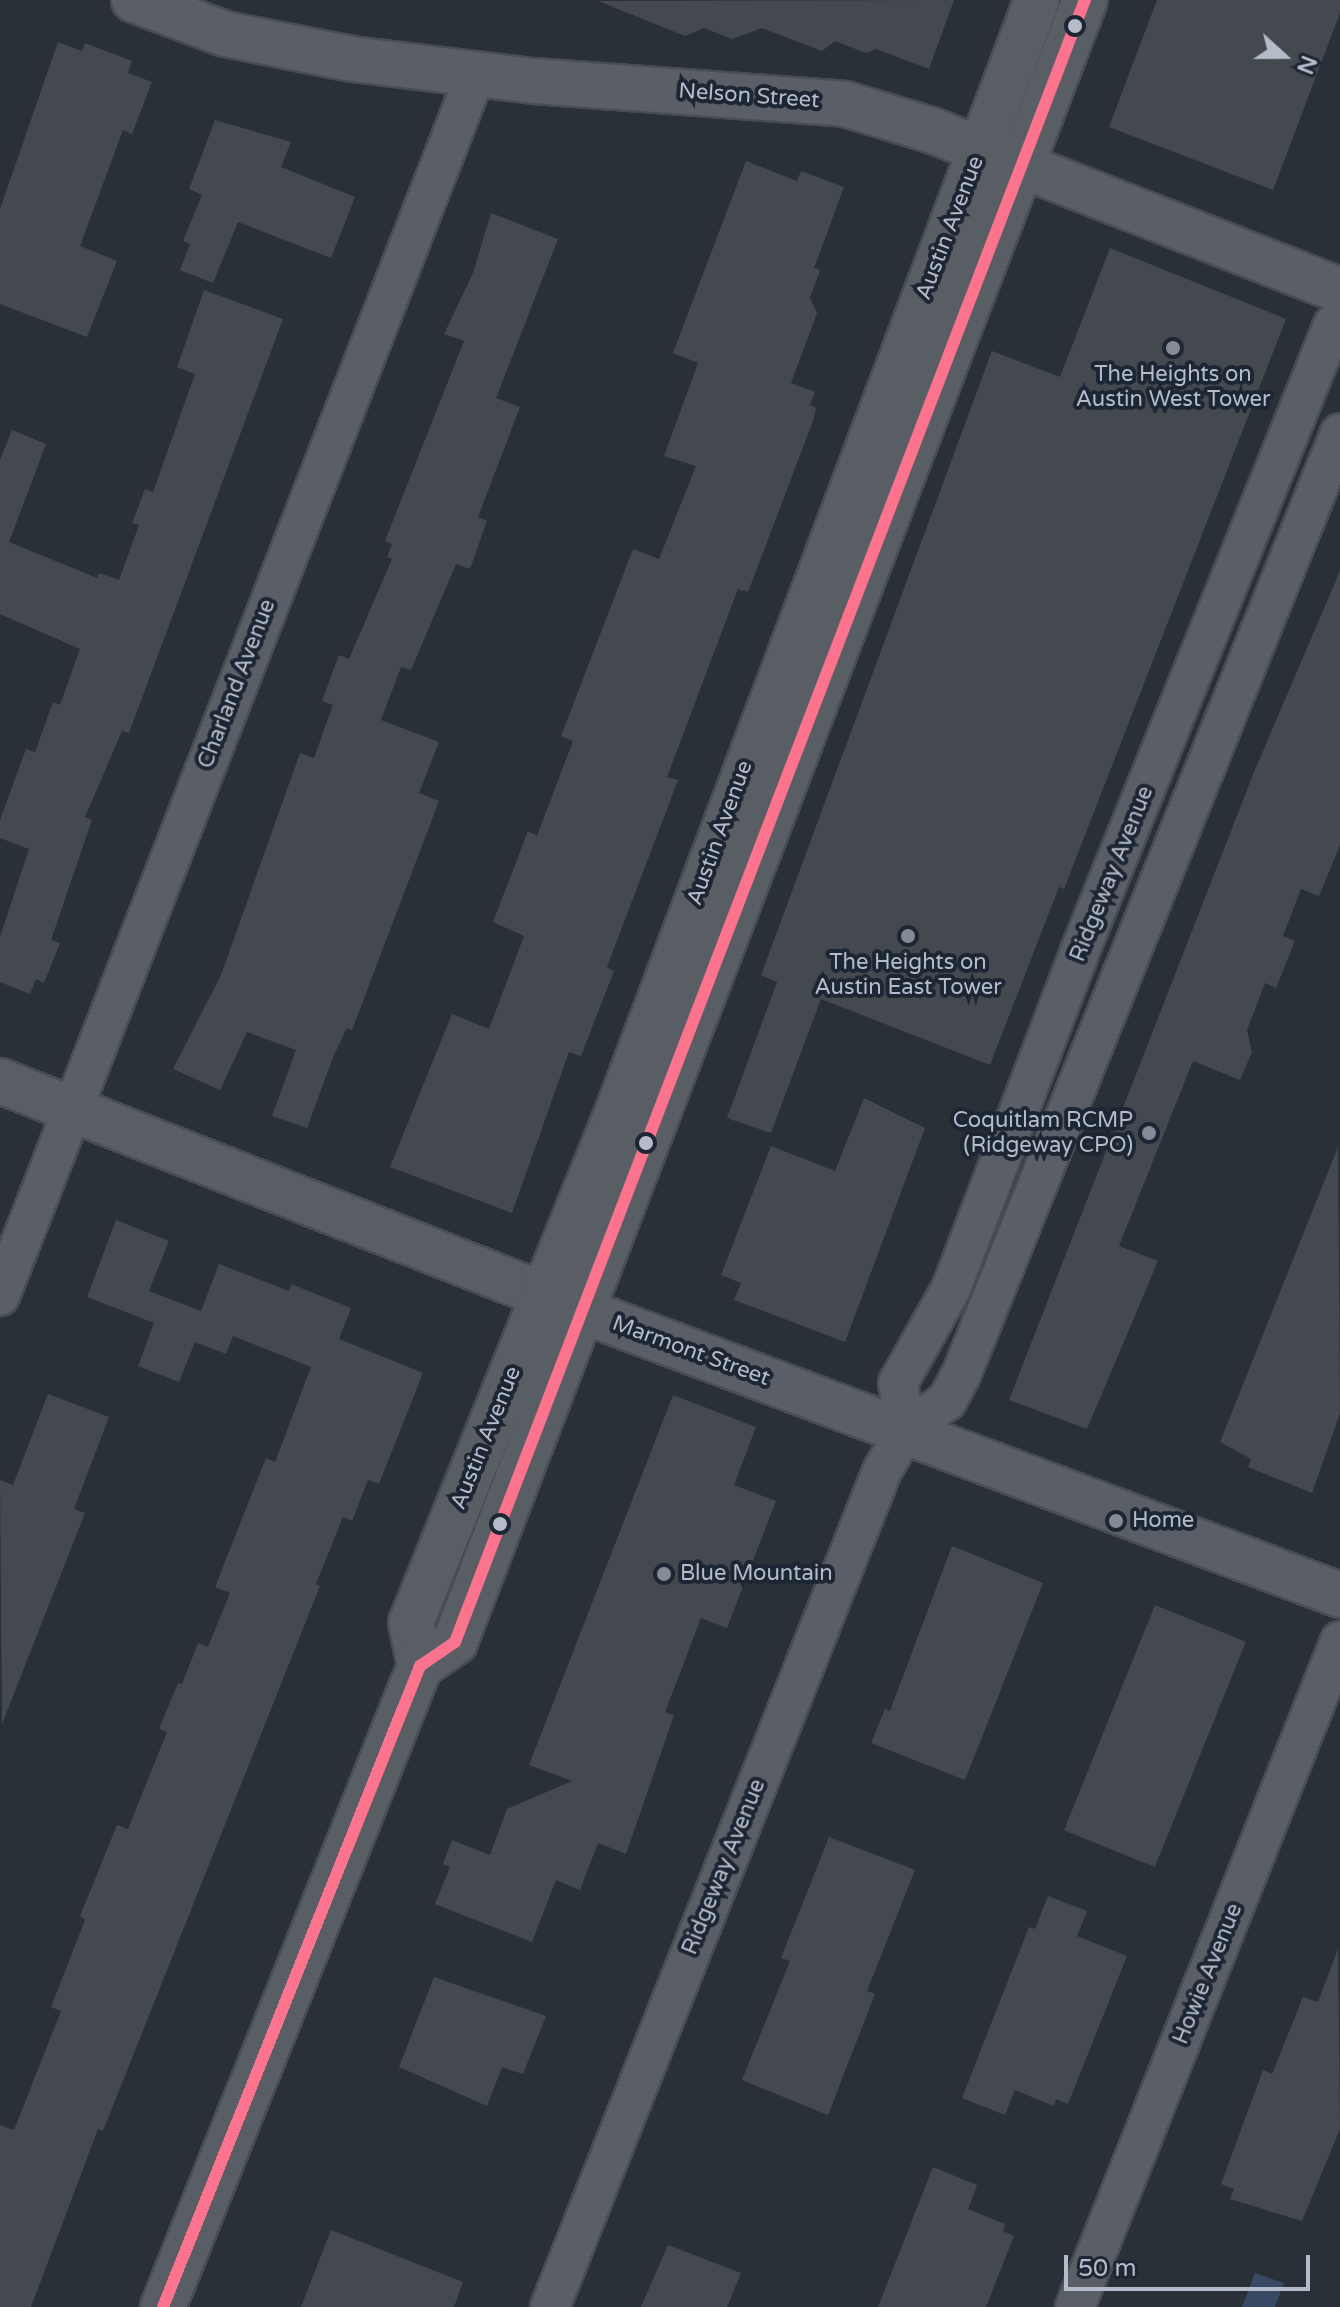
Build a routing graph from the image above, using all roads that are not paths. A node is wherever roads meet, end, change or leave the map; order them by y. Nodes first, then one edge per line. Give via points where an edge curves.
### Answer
1 (134, 0) edge
2 (1037, 0) edge
3 (1085, 0) edge
4 (476, 73) junction
5 (980, 150) junction
6 (1020, 166) junction
7 (1340, 290) edge
8 (1340, 320) edge
9 (1340, 433) edge
10 (0, 1081) edge
11 (71, 1109) junction
12 (0, 1296) edge
13 (564, 1304) junction
14 (906, 1430) junction
15 (1340, 1595) edge
16 (1340, 1641) edge
17 (163, 2307) edge
18 (550, 2307) edge
19 (1075, 2307) edge

1 - 4 street, Nelson Street via 225,34 352,59
2 - 5 main road, Austin Avenue
3 - 6 main road, Austin Avenue
4 - 5 street, Nelson Street via 845,104
4 - 11 street, Charland Avenue
5 - 6 street, Nelson Street
5 - 13 main road, Austin Avenue
6 - 7 street, Nelson Street
6 - 13 main road, Austin Avenue
8 - 14 street, Ridgeway Avenue via 1333,325 1079,953 951,1289 898,1383
9 - 14 street, Ridgeway Avenue via 961,1375 947,1401
10 - 11 main road, Marmont Street
11 - 12 street, Charland Avenue
11 - 13 main road, Marmont Street
13 - 14 street, Marmont Street
13 - 17 main road, Austin Avenue via 455,1642 420,1666
14 - 15 street, Marmont Street
14 - 18 street, Ridgeway Avenue via 882,1471
16 - 19 street, Howie Avenue

